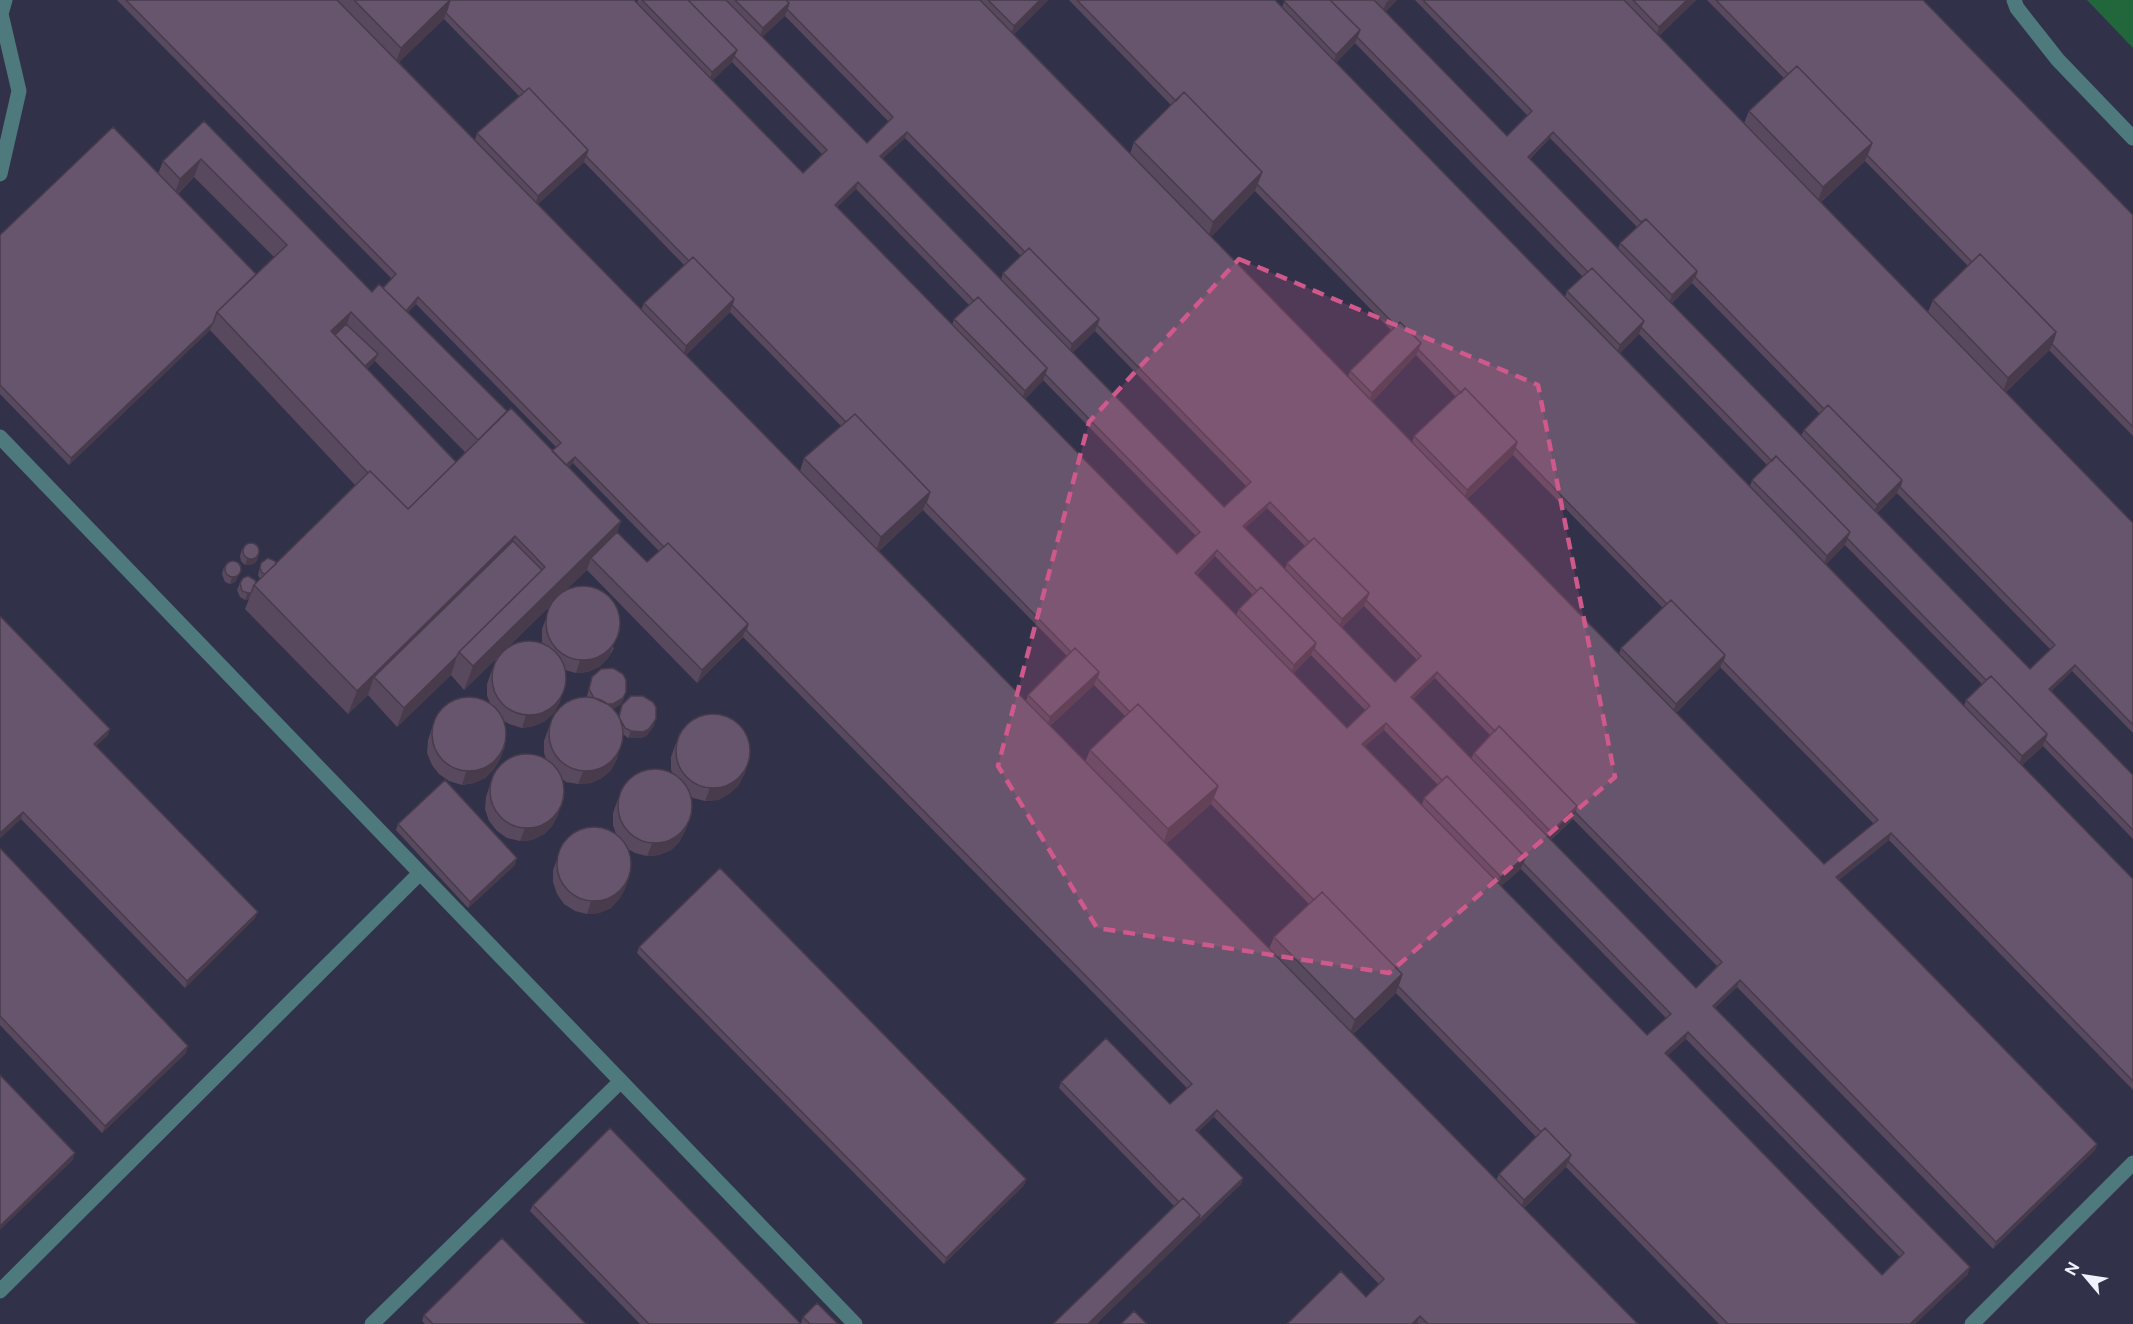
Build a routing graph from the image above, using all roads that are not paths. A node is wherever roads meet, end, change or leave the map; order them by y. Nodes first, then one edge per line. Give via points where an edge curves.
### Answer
1 (5, 0) edge
2 (2014, 0) edge
3 (2133, 138) edge
4 (0, 174) edge
5 (0, 437) edge
6 (420, 873) junction
7 (621, 1081) junction
8 (2133, 1163) edge
9 (0, 1291) edge
10 (372, 1324) edge
11 (855, 1324) edge
12 (1972, 1324) edge

1 - 4 lane via 1,14 20,91
2 - 3 lane via 2058,60
5 - 6 lane
6 - 7 lane
6 - 9 lane
7 - 10 lane
7 - 11 lane
8 - 12 lane

